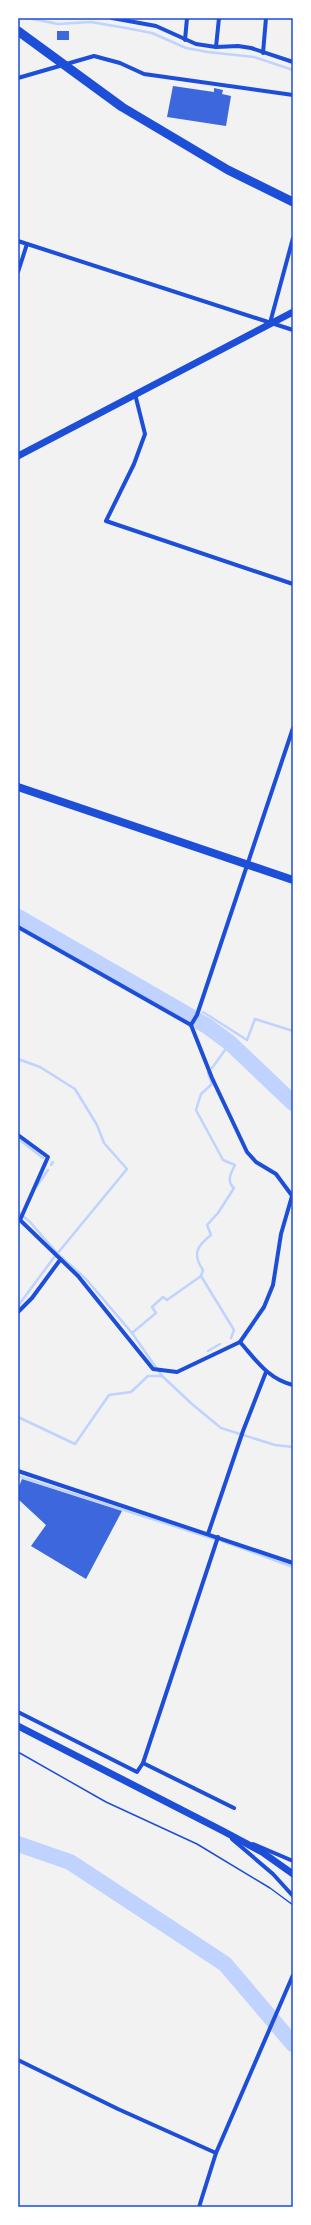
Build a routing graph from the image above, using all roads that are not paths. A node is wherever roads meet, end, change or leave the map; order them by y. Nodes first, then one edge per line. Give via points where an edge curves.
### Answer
1 (112, 18) edge
2 (187, 18) edge
3 (219, 18) edge
4 (266, 18) edge
5 (18, 31) edge
6 (185, 40) junction
7 (216, 47) junction
8 (262, 53) junction
9 (293, 62) edge
10 (61, 64) junction
11 (18, 78) edge
12 (293, 95) edge
13 (293, 202) edge
14 (293, 238) edge
15 (18, 241) edge
16 (27, 244) junction
17 (18, 272) edge
18 (293, 312) edge
19 (270, 323) junction
20 (293, 330) edge
21 (135, 394) junction
22 (18, 456) edge
23 (293, 584) edge
24 (293, 728) edge
25 (18, 787) edge
26 (248, 864) junction
27 (293, 880) edge
28 (18, 927) edge
29 (191, 1025) junction
30 (18, 1135) edge
31 (292, 1196) edge
32 (19, 1220) edge
33 (60, 1260) junction
34 (18, 1312) edge
35 (240, 1342) junction
36 (266, 1372) junction
37 (293, 1385) edge
38 (18, 1471) edge
39 (208, 1534) junction
40 (218, 1538) junction
41 (293, 1563) edge
42 (18, 1712) edge
43 (18, 1726) edge
44 (143, 1763) junction
45 (234, 1808) dead end
46 (223, 1831) junction
47 (293, 1861) edge
48 (293, 1874) edge
49 (293, 1896) edge
50 (293, 1975) edge
51 (18, 2060) edge
52 (216, 2153) junction
53 (199, 2207) edge

1 - 6 street via 156,26
2 - 6 street
3 - 7 street
4 - 8 street
5 - 10 highway
6 - 7 street
7 - 8 street via 238,46
8 - 9 street
10 - 11 street
10 - 12 street via 94,56 120,63 144,74
10 - 13 highway via 122,107 228,170
14 - 19 street
15 - 16 street
16 - 17 street
16 - 19 street
18 - 19 main road
19 - 20 street
19 - 21 main road
21 - 22 main road
21 - 23 street via 145,434 134,464 106,521
24 - 26 street
25 - 26 main road
26 - 27 main road
26 - 29 street via 197,1017
28 - 29 street
29 - 31 street via 212,1078 247,1152 256,1162 276,1174
30 - 32 street via 48,1157
31 - 35 street via 280,1234 273,1285 264,1307
32 - 33 street
33 - 34 street via 32,1298
33 - 35 street via 78,1276 153,1369 177,1372
35 - 36 street
36 - 37 street via 279,1382
36 - 39 street
38 - 39 street
39 - 40 street
40 - 41 street
40 - 44 street
42 - 44 street via 137,1772
43 - 46 main road
44 - 45 street
46 - 47 street
46 - 48 main road via 262,1852
46 - 49 street via 273,1874
50 - 52 street
51 - 52 street
52 - 53 street

